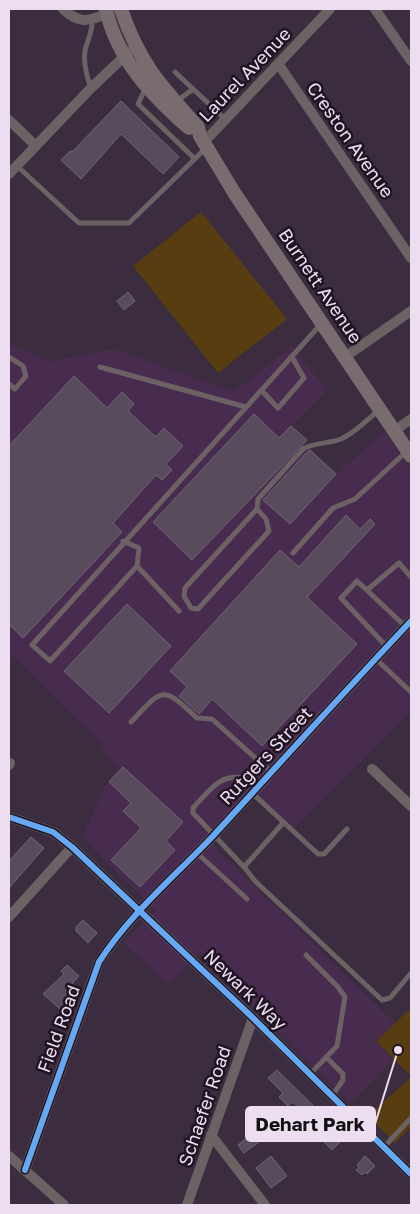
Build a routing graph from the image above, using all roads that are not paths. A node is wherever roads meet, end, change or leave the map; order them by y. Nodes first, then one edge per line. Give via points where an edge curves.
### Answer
1 (63, 9) edge
2 (121, 9) edge
3 (330, 9) edge
4 (375, 9) edge
5 (107, 11) edge
6 (92, 20) junction
7 (130, 51) junction
8 (410, 56) edge
9 (279, 65) junction
10 (175, 72) dead end
11 (146, 86) junction
12 (91, 88) junction
13 (193, 89) junction
14 (176, 102) junction
15 (226, 119) junction
16 (9, 120) edge
17 (203, 142) junction
18 (36, 146) junction
19 (194, 159) junction
20 (12, 170) edge
21 (411, 258) edge
22 (411, 311) edge
23 (321, 323) junction
24 (9, 357) edge
25 (292, 357) junction
26 (345, 357) junction
27 (100, 367) dead end
28 (9, 384) edge
29 (262, 391) junction
30 (246, 407) junction
31 (380, 410) junction
32 (411, 420) edge
33 (394, 430) junction
34 (410, 454) edge
35 (257, 509) junction
36 (123, 541) junction
37 (293, 553) dead end
38 (137, 566) junction
39 (411, 578) edge
40 (367, 590) junction
41 (179, 611) dead end
42 (409, 624) edge
43 (387, 647) junction
44 (376, 659) junction
45 (411, 692) edge
46 (131, 722) dead end
47 (372, 769) dead end
48 (271, 772) junction
49 (261, 783) junction
50 (252, 793) junction
51 (411, 806) edge
52 (9, 817) edge
53 (283, 823) junction
54 (347, 830) dead end
55 (213, 836) junction
56 (72, 847) junction
57 (197, 853) junction
58 (244, 867) junction
59 (247, 899) dead end
60 (140, 909) junction
61 (9, 917) edge
62 (306, 955) dead end
63 (411, 973) edge
64 (253, 1018) junction
65 (327, 1058) junction
66 (309, 1074) junction
67 (332, 1096) junction
68 (411, 1118) edge
69 (211, 1135) junction
70 (384, 1147) junction
71 (9, 1156) edge
72 (25, 1170) junction
73 (411, 1174) edge
74 (64, 1205) edge
75 (187, 1205) edge
76 (265, 1205) edge

1 - 6 street via 79,20
2 - 7 street, Burnett Avenue
3 - 9 street, Laurel Avenue
4 - 8 street
5 - 6 street
5 - 7 street
6 - 12 lane via 93,31 85,52
7 - 11 street, Burnett Avenue
7 - 12 street
7 - 14 street, Burnett Avenue
9 - 15 street, Laurel Avenue
9 - 21 street, Creston Avenue
10 - 13 lane
11 - 17 street, Burnett Avenue
11 - 19 lane via 138,104
12 - 18 street
13 - 14 lane
13 - 15 lane
14 - 17 street, Burnett Avenue via 198,127
15 - 17 street, Laurel Avenue
16 - 18 street
17 - 19 lane
17 - 23 street, Burnett Avenue
18 - 20 street
19 - 20 lane via 129,223 79,223
22 - 26 street
23 - 25 lane
23 - 26 street, Burnett Avenue
24 - 28 lane via 23,366 26,376 15,388
25 - 29 lane
25 - 29 lane via 304,378 278,408
26 - 31 street, Burnett Avenue
27 - 30 lane
29 - 30 lane
30 - 36 lane
31 - 33 street, Burnett Avenue
31 - 35 lane via 343,438 303,448 258,499
32 - 33 street
33 - 34 street, Burnett Avenue
34 - 37 lane via 355,499 332,508
35 - 35 lane via 185,588 184,596 191,608 198,609 269,531 266,519
36 - 38 lane via 139,548
36 - 38 lane via 32,645 50,661
38 - 41 lane
39 - 40 lane via 399,563
40 - 42 lane
40 - 43 lane via 357,581 341,598
42 - 43 street, Rutgers Street
43 - 44 street, Rutgers Street
44 - 45 lane
44 - 48 street, Rutgers Street
46 - 48 lane via 155,696 165,694 174,697 197,718 212,719
47 - 51 street
48 - 49 street, Rutgers Street
49 - 50 street, Rutgers Street
49 - 55 lane via 244,776 220,780 193,808 194,814
50 - 53 lane
50 - 55 street, Rutgers Street
52 - 56 street, Newark Way via 53,832
53 - 54 lane via 318,854 324,854
53 - 58 lane
55 - 57 street, Rutgers Street
55 - 58 lane
56 - 60 street, Newark Way
56 - 61 street
57 - 59 lane
57 - 60 street, Rutgers Street
58 - 63 lane via 382,1000 390,998
60 - 64 street, Newark Way
60 - 72 street, Field Road via 99,962
62 - 65 lane via 345,997 338,1046
64 - 66 street, Newark Way
64 - 69 street, Schaefer Road
65 - 66 lane
65 - 67 lane via 343,1074 343,1080
66 - 67 street, Newark Way
67 - 70 street, Newark Way
68 - 70 lane
69 - 75 street, Schaefer Road
69 - 76 street
70 - 73 street, Newark Way
71 - 72 street
72 - 74 street

